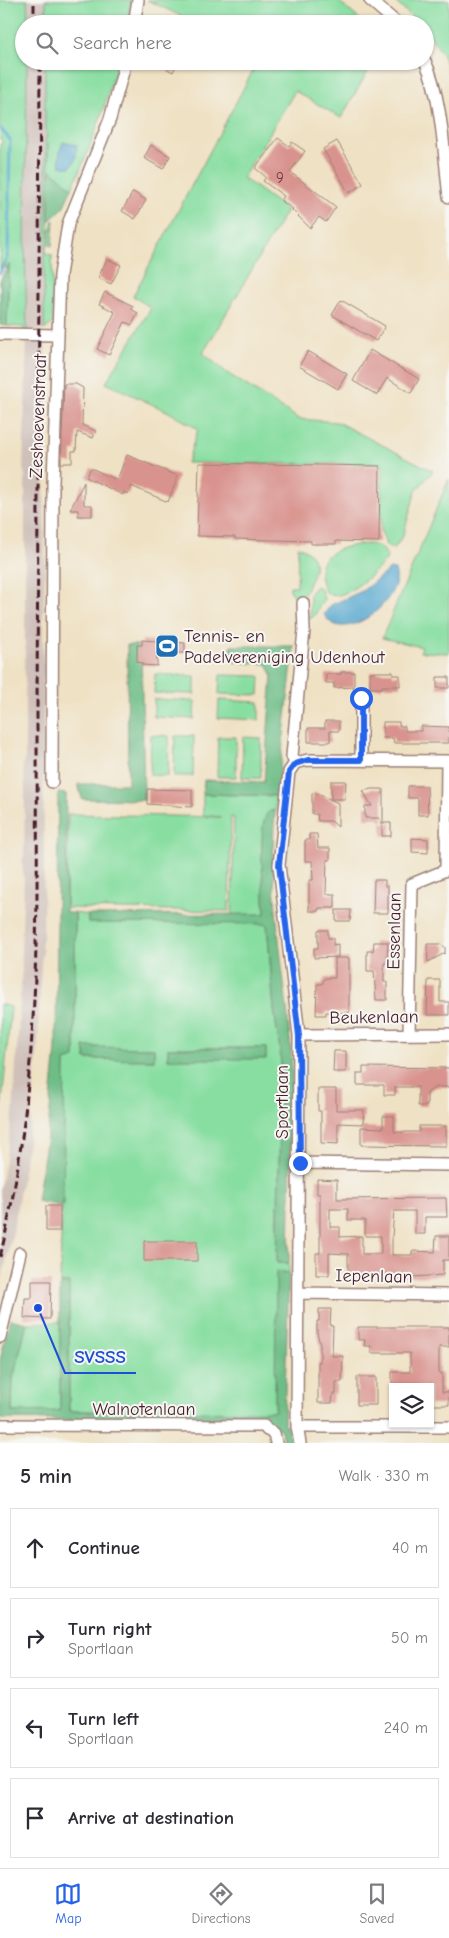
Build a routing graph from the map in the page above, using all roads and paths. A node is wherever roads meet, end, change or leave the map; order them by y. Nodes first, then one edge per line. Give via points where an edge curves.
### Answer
1 (138, 0) edge
2 (370, 0) edge
3 (136, 15) edge
4 (388, 15) edge
5 (123, 70) edge
6 (430, 70) edge
7 (449, 197) edge
8 (0, 334) edge
9 (58, 335) junction
10 (303, 603) dead end
11 (361, 698) dead end
12 (361, 760) junction
13 (448, 761) edge
14 (295, 764) junction
15 (52, 782) dead end
16 (409, 1034) junction
17 (449, 1034) edge
18 (299, 1036) junction
19 (300, 1163) junction
20 (449, 1165) edge
21 (20, 1253) dead end
22 (298, 1293) junction
23 (449, 1295) edge
24 (0, 1337) edge
25 (0, 1425) edge
26 (296, 1427) junction
27 (449, 1427) edge
28 (276, 1443) edge
29 (300, 1443) edge

1 - 3 street
2 - 4 street
5 - 9 street, Zeshoevenstraat via 110,118 68,224 60,275
6 - 7 street via 436,95
8 - 9 street
9 - 15 street, Zeshoevenstraat via 53,483
10 - 14 street, Sportlaan via 304,630 292,756
11 - 12 street
12 - 13 street
12 - 14 street via 308,760
13 - 16 street, Essenlaan via 446,870 412,884
14 - 18 street, Sportlaan via 289,772 279,865
16 - 17 street, Beukenlaan
16 - 18 street, Beukenlaan
18 - 19 street, Sportlaan
19 - 20 street
19 - 22 street, Sportlaan
21 - 24 street
22 - 23 street, Iepenlaan
22 - 26 street, Sportlaan
25 - 28 street, Walnotenlaan via 264,1426 274,1433
26 - 27 street
26 - 29 street, Sportlaan

